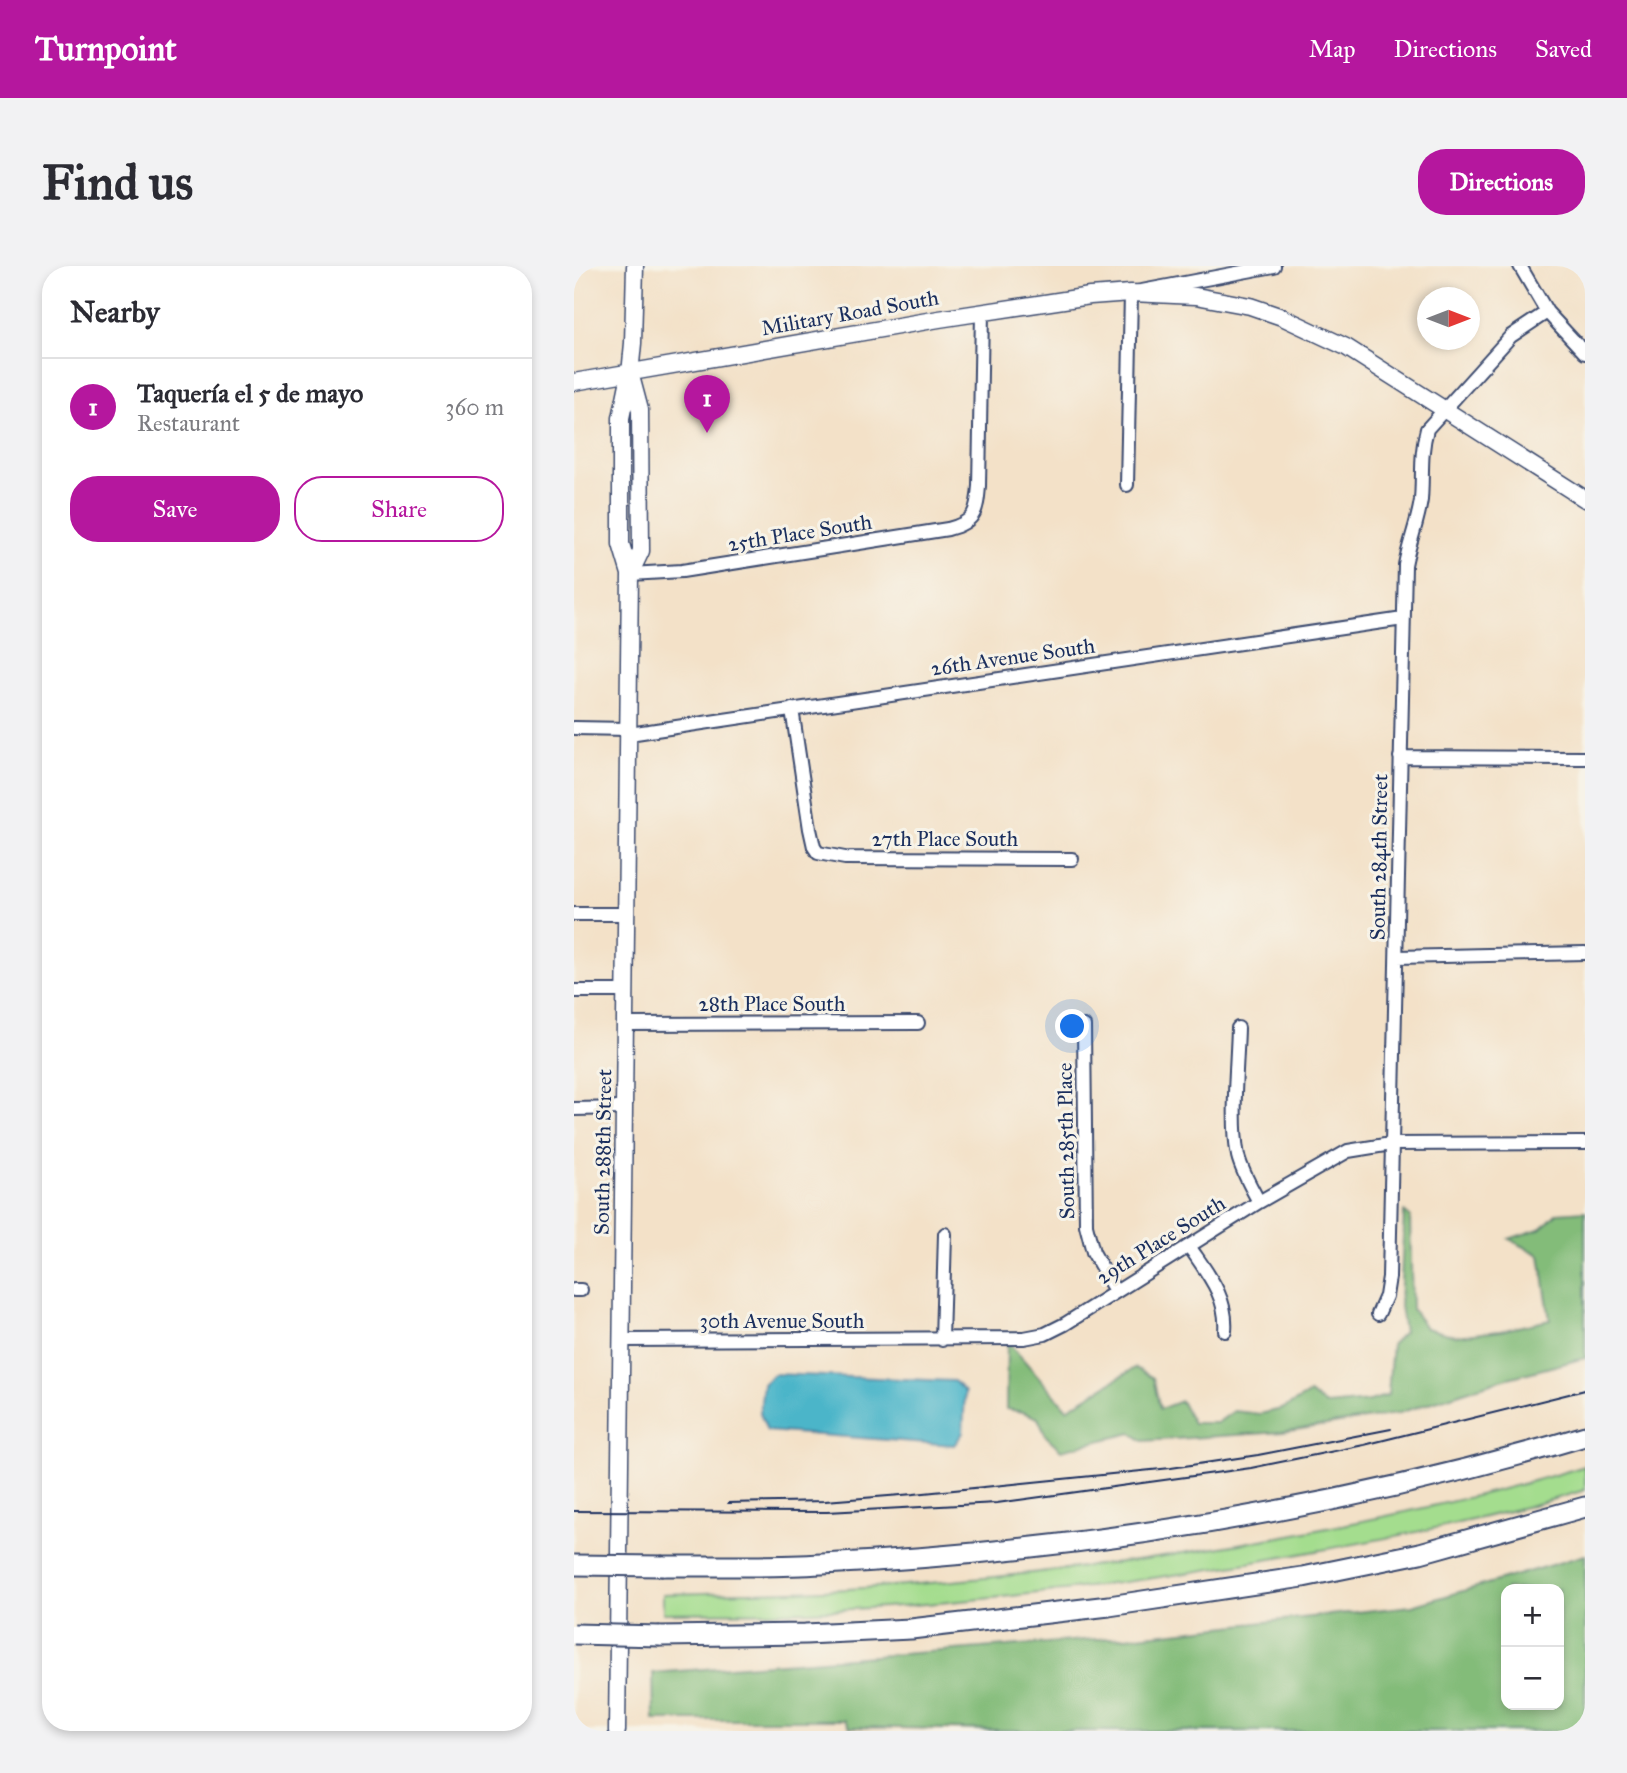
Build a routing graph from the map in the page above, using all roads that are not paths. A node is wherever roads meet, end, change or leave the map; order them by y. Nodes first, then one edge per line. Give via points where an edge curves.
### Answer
1 (635, 266) edge
2 (1275, 266) edge
3 (1520, 266) edge
4 (1131, 293) junction
5 (982, 312) junction
6 (1547, 312) junction
7 (1585, 353) edge
8 (631, 374) junction
9 (574, 382) edge
10 (1446, 410) junction
11 (1127, 485) dead end
12 (1585, 499) edge
13 (631, 574) junction
14 (1403, 619) junction
15 (792, 709) junction
16 (574, 728) edge
17 (629, 731) junction
18 (1400, 757) junction
19 (1585, 758) edge
20 (1072, 859) dead end
21 (574, 914) edge
22 (627, 914) junction
23 (1585, 953) edge
24 (1396, 957) junction
25 (574, 991) edge
26 (626, 991) junction
27 (918, 1023) dead end
28 (626, 1024) junction
29 (1084, 1026) dead end
30 (1238, 1028) dead end
31 (625, 1108) junction
32 (574, 1109) edge
33 (1585, 1143) edge
34 (1391, 1144) junction
35 (1259, 1202) junction
36 (945, 1234) dead end
37 (1189, 1246) junction
38 (1115, 1291) junction
39 (1378, 1314) dead end
40 (1225, 1331) dead end
41 (622, 1340) junction
42 (943, 1340) junction
43 (1585, 1436) edge
44 (1585, 1507) edge
45 (574, 1565) edge
46 (574, 1634) edge
47 (617, 1731) edge

1 - 8 main road, South 288th Street
2 - 4 street
3 - 6 street
4 - 5 main road, Military Road South
4 - 10 main road, Military Road South via 1196,296 1275,315 1346,347
4 - 11 street
5 - 8 main road, Military Road South
5 - 13 street, 25th Place South via 979,486 972,518 936,531 681,571
6 - 7 street
6 - 10 street, South 284th Street via 1511,336
8 - 9 main road, Military Road South
8 - 13 main road, South 288th Street via 621,418 621,544
10 - 12 main road, Military Road South
10 - 14 street, South 284th Street via 1427,429 1423,442 1421,496 1405,565
13 - 17 main road, South 288th Street
14 - 15 street, 26th Avenue South
14 - 18 street, South 284th Street
15 - 17 street, 26th Avenue South
15 - 20 street, 27th Place South via 810,829 818,853 845,858
16 - 17 street, 26th Avenue South
17 - 22 main road, South 288th Street
18 - 19 street
18 - 24 street, South 284th Street
21 - 22 street
22 - 26 main road, South 288th Street
23 - 24 street
24 - 34 street, South 284th Street
25 - 26 street
26 - 28 main road, South 288th Street
27 - 28 street, 28th Place South
28 - 31 main road, South 288th Street
29 - 38 street, South 285th Place via 1086,1225 1093,1252
30 - 35 street via 1238,1157
31 - 32 street
31 - 41 main road, South 288th Street
33 - 34 street, 29th Place South
34 - 35 street, 29th Place South via 1337,1156
34 - 39 street, South 284th Street via 1389,1277
35 - 37 street, 29th Place South
36 - 42 street
37 - 38 street, 29th Place South
37 - 40 street via 1220,1296
38 - 42 street, 29th Place South via 1045,1334
41 - 42 street, 30th Avenue South
41 - 47 main road, South 288th Street
43 - 45 highway, bridge via 1389,1489 1247,1517 1082,1541 832,1564
44 - 46 highway, bridge via 1420,1553 1303,1577 1123,1604 911,1629

